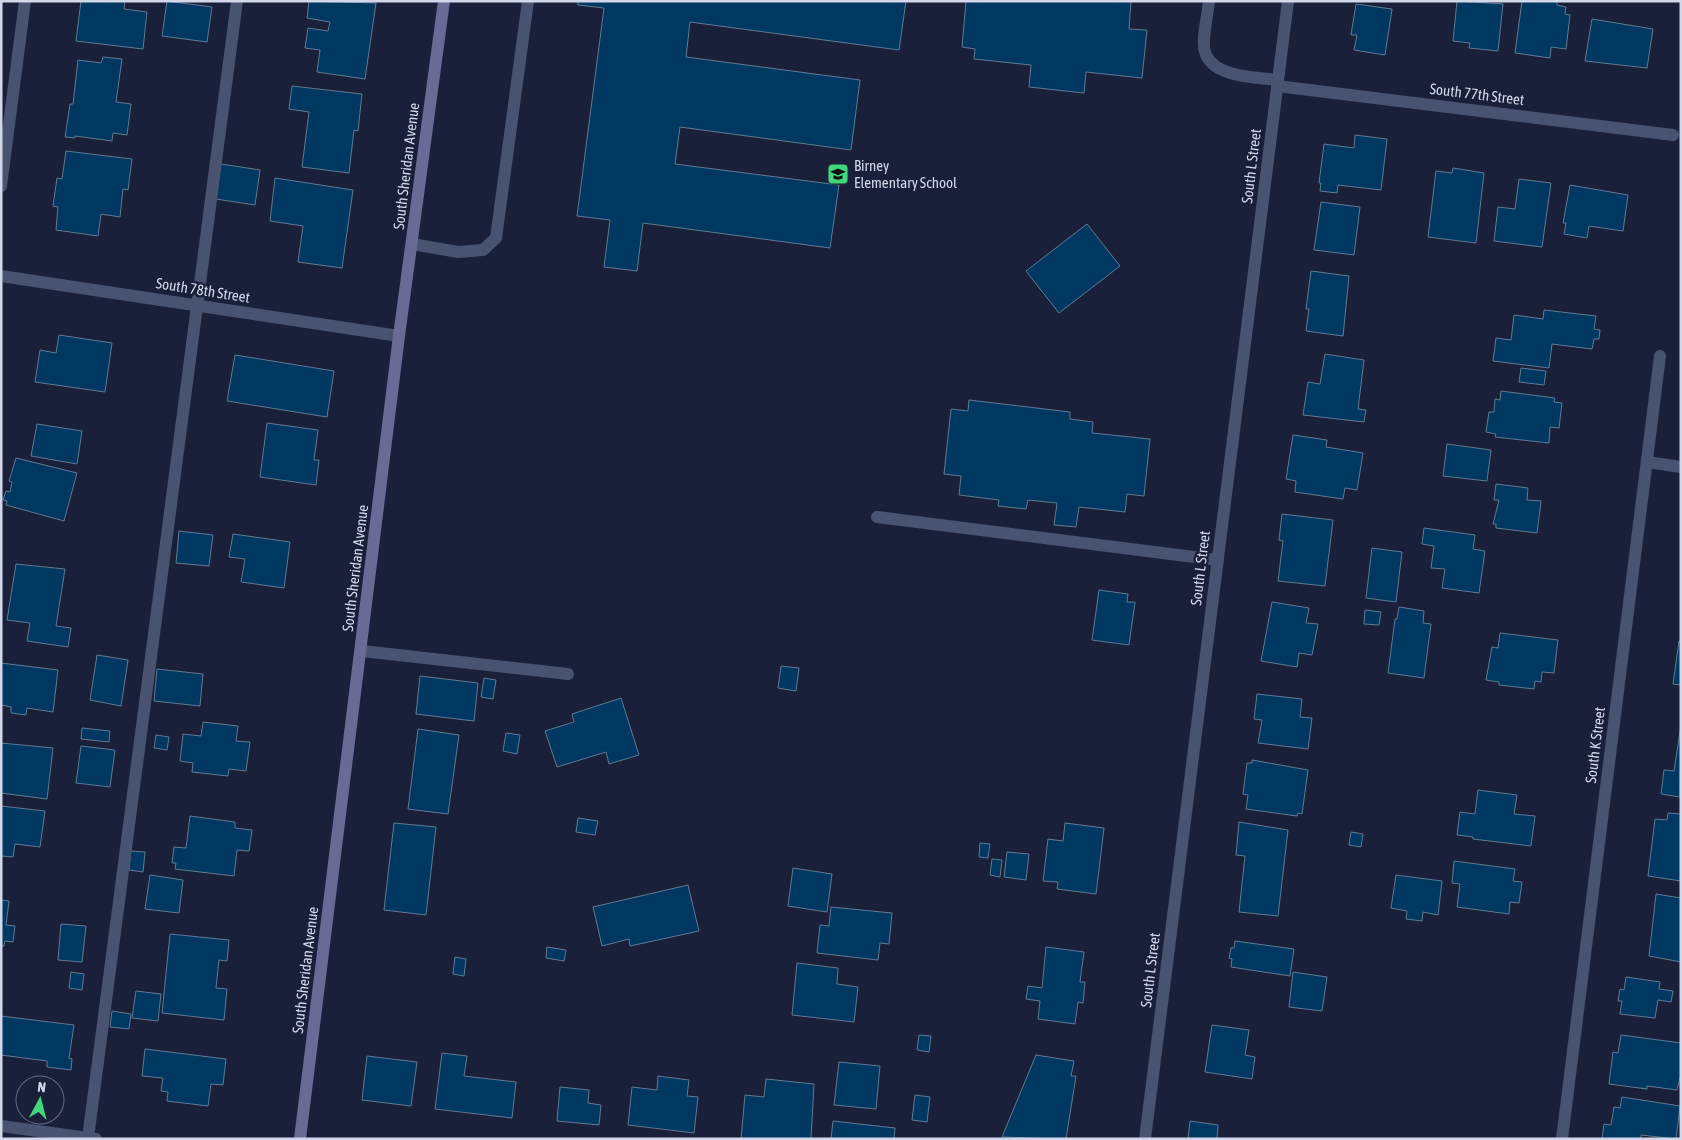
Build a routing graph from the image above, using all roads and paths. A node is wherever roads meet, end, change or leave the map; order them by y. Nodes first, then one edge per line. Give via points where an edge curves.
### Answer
1 (25, 1) edge
2 (237, 1) edge
3 (444, 1) edge
4 (528, 1) edge
5 (1209, 1) edge
6 (1288, 1) edge
7 (1278, 83) junction
8 (1673, 135) dead end
9 (1, 186) edge
10 (412, 244) junction
11 (1, 276) edge
12 (197, 306) junction
13 (399, 336) junction
14 (1660, 356) dead end
15 (1647, 462) junction
16 (1681, 467) edge
17 (877, 517) dead end
18 (1218, 560) junction
19 (362, 651) junction
20 (568, 674) dead end
21 (1, 1126) edge
22 (92, 1138) edge
23 (300, 1139) edge
24 (1145, 1139) edge
25 (1562, 1139) edge

1 - 9 street
2 - 12 street
3 - 10 street, South Sheridan Avenue
4 - 10 street via 496,238 483,250 458,252
5 - 7 street, South 77th Street via 1204,52 1210,60 1225,73
6 - 7 street, South L Street
7 - 8 street, South 77th Street
7 - 18 street, South L Street
10 - 13 street, South Sheridan Avenue
11 - 12 street, South 78th Street
12 - 13 street, South 78th Street
12 - 22 street
13 - 19 street, South Sheridan Avenue
14 - 15 street, South K Street
15 - 16 street
15 - 25 street, South K Street
17 - 18 street
18 - 24 street, South L Street
19 - 20 street
19 - 23 street, South Sheridan Avenue
21 - 22 street

